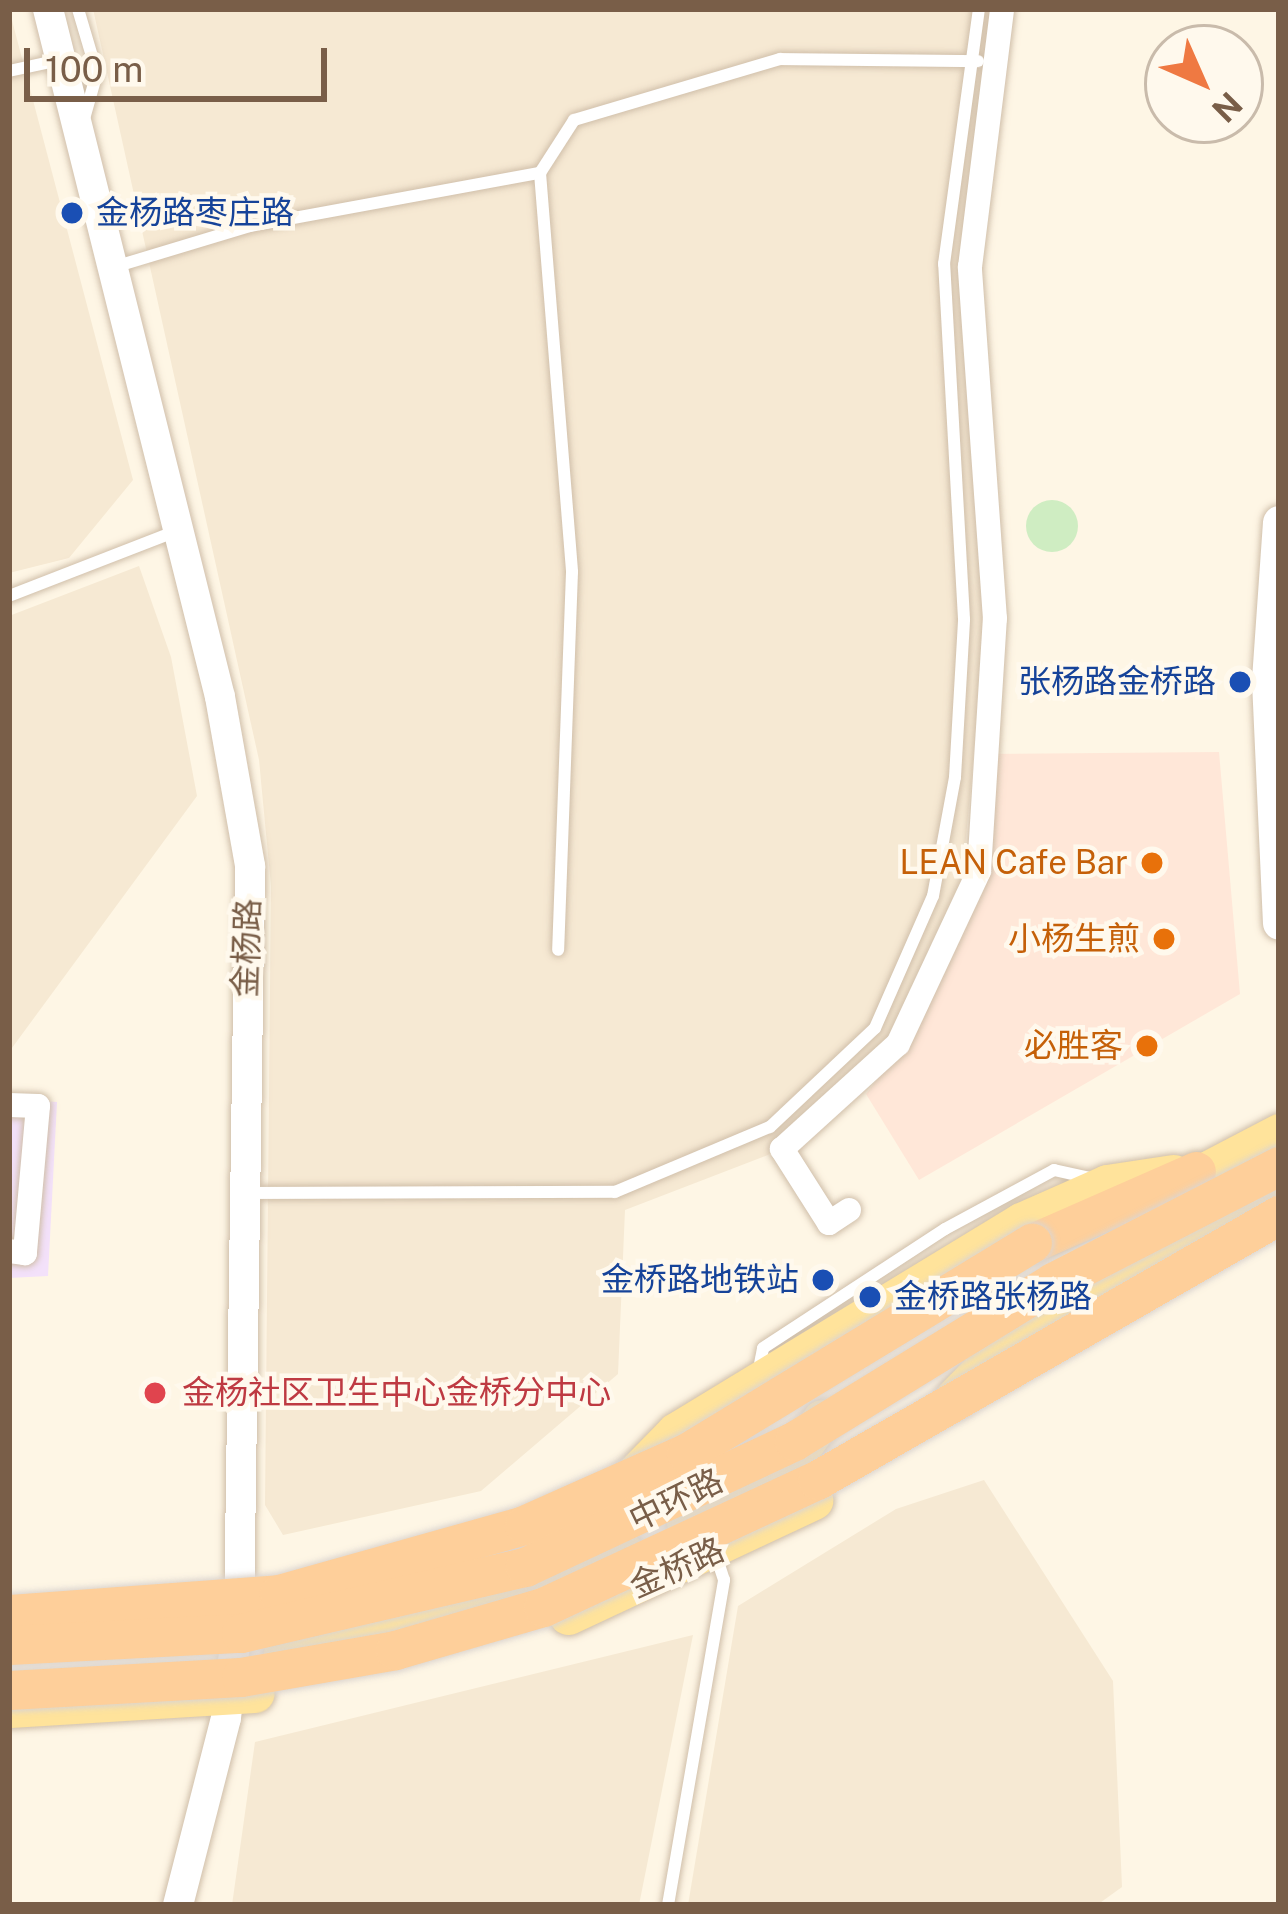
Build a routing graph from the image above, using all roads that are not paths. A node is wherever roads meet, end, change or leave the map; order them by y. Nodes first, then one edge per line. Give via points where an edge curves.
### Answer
1 (48, 9) edge
2 (78, 9) edge
3 (980, 9) edge
4 (1002, 9) edge
5 (61, 60) junction
6 (978, 61) junction
7 (9, 71) edge
8 (79, 137) junction
9 (540, 173) junction
10 (112, 268) junction
11 (1279, 522) edge
12 (178, 530) junction
13 (9, 596) edge
14 (1279, 922) edge
15 (558, 950) dead end
16 (9, 1105) edge
17 (1279, 1133) edge
18 (1279, 1166) edge
19 (1196, 1171) junction
20 (1279, 1187) edge
21 (244, 1193) junction
22 (849, 1210) dead end
23 (1279, 1215) edge
24 (1279, 1235) edge
25 (9, 1251) edge
26 (835, 1397) junction
27 (920, 1438) junction
28 (609, 1534) junction
29 (715, 1553) junction
30 (239, 1613) junction
31 (11, 1625) edge
32 (107, 1666) junction
33 (9, 1670) edge
34 (9, 1690) edge
35 (230, 1697) junction
36 (51, 1707) junction
37 (9, 1708) edge
38 (9, 1728) edge
39 (178, 1903) edge
40 (668, 1905) edge

1 - 5 street, 金杨路
2 - 8 lane via 97,74
3 - 6 lane
4 - 22 street via 970,267 994,619 979,871 898,1044 782,1149 829,1223
5 - 7 lane
5 - 8 street, 金杨路
6 - 9 lane via 780,59 574,120
6 - 21 lane via 944,264 964,619 955,777 933,896 875,1028 770,1126 615,1192
8 - 10 street, 金杨路
9 - 10 lane via 250,226
9 - 15 lane via 572,572
10 - 12 street, 金杨路
11 - 14 main road via 1268,682
12 - 13 lane
12 - 21 street, 金杨路 via 250,866
16 - 25 street via 38,1106 25,1253
17 - 19 main road
18 - 28 highway, 中环路, bridge via 1053,1282 794,1442
19 - 26 main road
19 - 28 main road via 1107,1184 1021,1222 656,1447
19 - 31 highway, bridge via 1032,1243 686,1453 524,1525 279,1594
20 - 27 main road via 1023,1327
21 - 30 street, 金杨路
23 - 34 highway, 中环路, bridge via 817,1480 542,1607 395,1650 241,1677
24 - 27 main road, 金桥路
26 - 28 main road
26 - 28 main road via 787,1468
27 - 29 main road, 金桥路
28 - 30 main road
28 - 31 highway, 中环路, bridge via 382,1608 241,1633
28 - 35 main road via 511,1595 286,1650
29 - 35 main road, 金桥路 via 446,1653
29 - 40 lane via 724,1580
30 - 31 main road
30 - 32 main road via 219,1646 193,1661
30 - 35 street, 金杨路
32 - 33 main road
32 - 36 street
35 - 36 main road, 金桥路
35 - 39 street, 金杨路
36 - 37 main road, 金桥路
36 - 38 street

